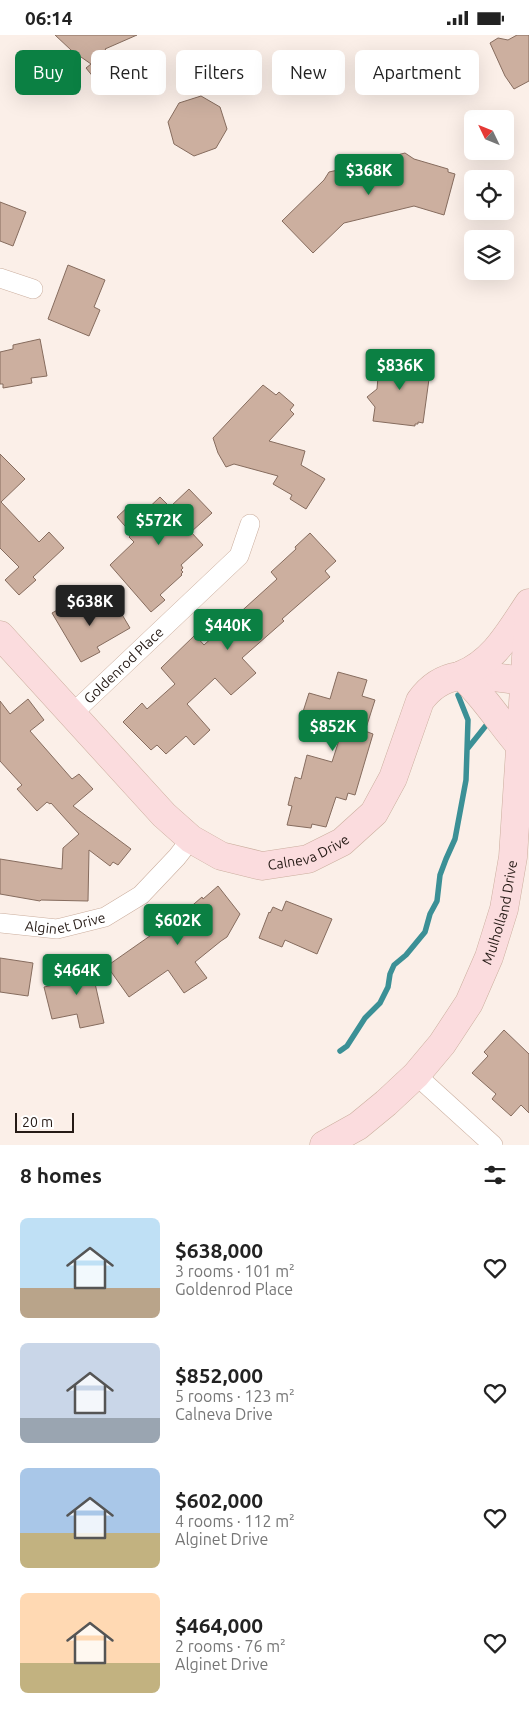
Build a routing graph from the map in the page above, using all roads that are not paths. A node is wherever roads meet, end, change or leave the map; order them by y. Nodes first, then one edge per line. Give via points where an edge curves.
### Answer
1 (0, 277) edge
2 (33, 289) dead end
3 (250, 524) dead end
4 (529, 603) edge
5 (529, 611) edge
6 (0, 635) edge
7 (461, 675) junction
8 (524, 681) junction
9 (72, 714) junction
10 (521, 747) junction
11 (191, 839) junction
12 (0, 923) edge
13 (416, 1075) junction
14 (324, 1145) edge
15 (493, 1145) edge

1 - 2 street
3 - 9 street, Goldenrod Place via 239,557
4 - 7 main road via 488,659
5 - 8 main road, Mulholland Drive
6 - 9 main road, Calneva Drive
7 - 8 main road, Calneva Drive
7 - 10 main road
7 - 11 main road, Calneva Drive via 427,691 420,701 392,778 374,813 342,842 308,859 262,866 221,855
8 - 10 main road, Mulholland Drive
9 - 11 main road, Calneva Drive via 164,815
10 - 13 main road, Mulholland Drive via 513,857 504,909 489,957 469,1003 442,1044
11 - 12 street, Alginet Drive via 140,895 105,917 57,929
13 - 14 main road, Mulholland Drive via 358,1126
13 - 15 street

